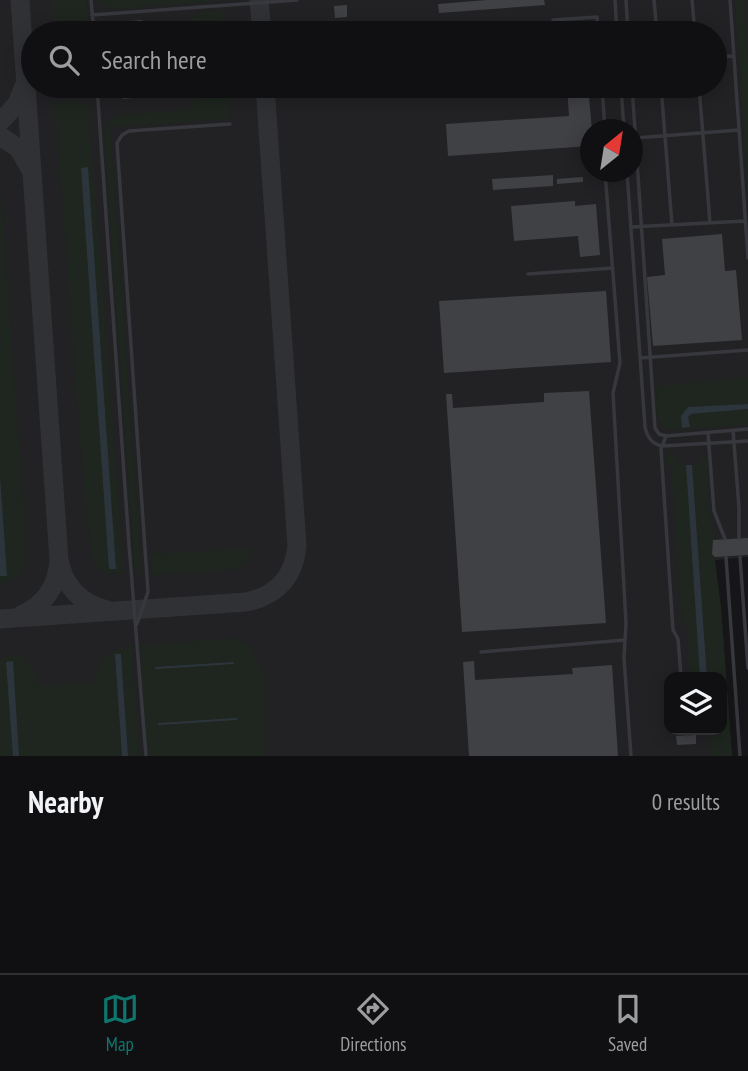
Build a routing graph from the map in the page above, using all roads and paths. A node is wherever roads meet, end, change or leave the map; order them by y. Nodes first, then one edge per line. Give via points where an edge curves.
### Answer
1 (91, 0) edge
2 (297, 0) edge
3 (615, 0) edge
4 (626, 0) edge
5 (654, 0) edge
6 (692, 0) edge
7 (730, 0) edge
8 (92, 15) junction
9 (553, 20) dead end
10 (93, 21) edge
11 (597, 21) edge
12 (616, 21) edge
13 (627, 21) edge
14 (656, 21) edge
15 (694, 21) edge
16 (734, 55) junction
17 (727, 56) edge
18 (98, 98) edge
19 (603, 98) edge
20 (622, 98) edge
21 (633, 98) edge
22 (662, 98) edge
23 (700, 98) edge
24 (604, 119) edge
25 (623, 119) edge
26 (634, 119) edge
27 (230, 124) dead end
28 (739, 130) junction
29 (703, 133) junction
30 (665, 136) junction
31 (643, 137) edge
32 (606, 182) edge
33 (628, 182) edge
34 (638, 182) edge
35 (746, 221) junction
36 (710, 223) junction
37 (672, 225) junction
38 (631, 227) junction
39 (641, 227) junction
40 (748, 258) edge
41 (613, 268) junction
42 (528, 274) dead end
43 (748, 350) edge
44 (640, 358) junction
45 (650, 358) junction
46 (748, 429) edge
47 (733, 430) junction
48 (708, 433) junction
49 (666, 436) junction
50 (748, 441) edge
51 (734, 442) junction
52 (709, 444) junction
53 (662, 446) junction
54 (739, 538) dead end
55 (725, 539) dead end
56 (726, 557) dead end
57 (740, 557) dead end
58 (136, 626) junction
59 (625, 640) junction
60 (481, 652) dead end
61 (748, 668) edge
62 (681, 672) edge
63 (146, 756) edge
64 (631, 756) edge
65 (740, 756) edge

1 - 8 lane
2 - 8 lane
3 - 12 lane
4 - 13 lane
5 - 14 lane
6 - 15 lane
7 - 16 lane
8 - 10 lane
9 - 11 lane via 597,17
16 - 17 lane
16 - 28 lane
18 - 58 lane
19 - 24 lane
20 - 25 lane
21 - 26 lane
22 - 30 lane
23 - 29 lane
27 - 58 lane via 129,131 117,143 148,592
28 - 29 lane
28 - 35 lane
29 - 30 lane
29 - 36 lane
30 - 31 lane
30 - 37 lane
32 - 41 lane
33 - 38 lane
34 - 39 lane
35 - 36 lane
35 - 40 lane
36 - 37 lane
37 - 39 lane
38 - 39 lane
38 - 44 lane
39 - 45 lane
41 - 42 lane
41 - 59 lane via 620,363 612,393
43 - 45 lane
44 - 45 lane
44 - 53 lane via 645,431
45 - 49 lane via 655,428
46 - 47 lane
47 - 48 lane
47 - 51 lane
48 - 49 lane
48 - 52 lane
49 - 53 lane
50 - 51 lane
51 - 52 lane
51 - 54 lane
52 - 53 lane
52 - 55 lane via 714,511
53 - 62 lane via 673,630
56 - 65 lane
57 - 61 lane
58 - 63 lane
59 - 60 lane
59 - 64 lane

